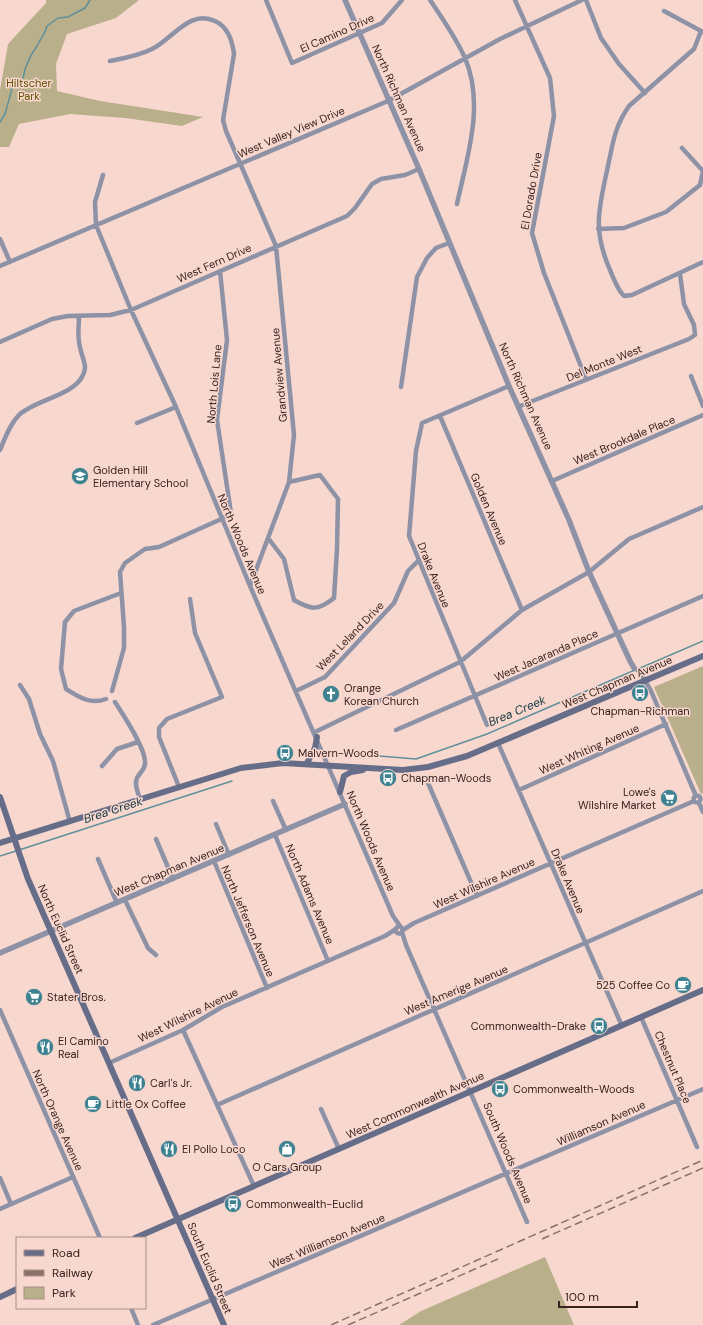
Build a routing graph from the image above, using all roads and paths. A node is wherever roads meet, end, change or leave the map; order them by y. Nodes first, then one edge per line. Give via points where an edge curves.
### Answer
1 (266, 0) edge
2 (346, 0) edge
3 (402, 0) edge
4 (430, 0) edge
5 (515, 0) edge
6 (582, 0) edge
7 (586, 0) edge
8 (664, 11) dead end
9 (527, 26) junction
10 (702, 32) edge
11 (360, 34) junction
12 (465, 59) junction
13 (110, 61) dead end
14 (645, 93) junction
15 (388, 101) junction
16 (682, 148) dead end
17 (240, 164) junction
18 (419, 169) junction
19 (103, 175) dead end
20 (456, 204) dead end
21 (96, 225) junction
22 (598, 229) junction
23 (0, 239) edge
24 (449, 243) junction
25 (276, 246) junction
26 (10, 262) junction
27 (703, 262) edge
28 (0, 266) edge
29 (220, 271) junction
30 (680, 274) junction
31 (131, 310) junction
32 (79, 316) junction
33 (0, 342) edge
34 (690, 376) dead end
35 (586, 379) junction
36 (510, 386) junction
37 (401, 387) dead end
38 (520, 406) junction
39 (703, 406) edge
40 (176, 407) junction
41 (703, 415) edge
42 (440, 416) junction
43 (137, 423) dead end
44 (0, 450) edge
45 (552, 480) junction
46 (289, 482) junction
47 (703, 507) edge
48 (222, 519) junction
49 (268, 538) junction
50 (418, 561) junction
51 (589, 572) junction
52 (250, 586) junction
53 (121, 593) junction
54 (703, 596) edge
55 (190, 599) dead end
56 (522, 610) junction
57 (617, 633) junction
58 (703, 656) edge
59 (460, 662) junction
60 (634, 668) joint
61 (645, 680) junction
62 (20, 685) dead end
63 (112, 691) dead end
64 (296, 691) junction
65 (474, 696) junction
66 (106, 699) dead end
67 (116, 702) dead end
68 (666, 724) junction
69 (487, 725) dead end
70 (396, 730) dead end
71 (316, 734) junction
72 (138, 742) junction
73 (498, 743) junction
74 (307, 763) junction
75 (328, 765) junction
76 (102, 766) dead end
77 (370, 768) junction
78 (428, 783) dead end
79 (179, 787) junction
80 (519, 790) junction
81 (340, 792) junction
82 (0, 797) edge
83 (140, 799) junction
84 (699, 799) edge
85 (273, 802) dead end
86 (345, 804) junction
87 (703, 812) edge
88 (70, 822) junction
89 (216, 824) dead end
90 (286, 830) junction
91 (275, 835) junction
92 (15, 838) junction
93 (156, 839) dead end
94 (0, 843) edge
95 (229, 855) junction
96 (98, 859) dead end
97 (214, 861) junction
98 (550, 864) junction
99 (173, 879) junction
100 (703, 891) edge
101 (477, 896) junction
102 (125, 900) junction
103 (117, 903) junction
104 (399, 930) junction
105 (51, 932) junction
106 (585, 944) junction
107 (0, 953) edge
108 (156, 955) dead end
109 (328, 961) junction
110 (267, 988) junction
111 (703, 990) edge
112 (435, 1009) junction
113 (0, 1010) edge
114 (642, 1017) junction
115 (622, 1026) junction
116 (183, 1030) junction
117 (109, 1062) junction
118 (703, 1089) edge
119 (472, 1091) junction
120 (677, 1100) junction
121 (216, 1105) junction
122 (321, 1109) dead end
123 (697, 1147) dead end
124 (339, 1149) junction
125 (507, 1174) junction
126 (73, 1177) junction
127 (0, 1178) edge
128 (254, 1186) junction
129 (11, 1204) junction
130 (0, 1209) edge
131 (178, 1219) junction
132 (527, 1222) dead end
133 (100, 1237) edge
134 (137, 1237) edge
135 (16, 1289) edge
136 (0, 1296) edge
137 (213, 1300) junction
138 (131, 1309) edge
139 (138, 1325) edge
140 (153, 1325) edge
141 (224, 1325) edge

1 - 11 street, El Camino Drive via 292,62
2 - 11 street, North Richman Avenue
3 - 11 street, El Camino Drive via 382,23
4 - 12 street
5 - 9 street, El Dorado Drive
6 - 9 street, West Valley View Drive
7 - 14 street via 601,38 619,64
8 - 10 street
9 - 12 street, West Valley View Drive
9 - 35 street, El Dorado Drive via 550,78 554,116 532,233 544,273
10 - 14 street via 694,49
11 - 15 street, North Richman Avenue
12 - 15 street, West Valley View Drive
12 - 20 street via 472,80 474,104 472,134
13 - 17 street, Grandview Avenue via 135,56 152,49 166,41 187,22 198,18 209,18 222,24 229,34 234,54 223,120
14 - 22 street via 629,106 615,131 598,209
15 - 17 street, West Valley View Drive
15 - 18 street, North Richman Avenue
16 - 22 street via 703,171 700,185 666,212 624,228
17 - 21 street, West Valley View Drive
17 - 25 street, Grandview Avenue
18 - 24 street, North Richman Avenue
18 - 25 street, West Fern Drive via 405,175 381,179 372,184 356,208 347,216
19 - 21 street, North Woods Avenue via 95,202
21 - 26 street, West Valley View Drive
21 - 31 street, North Woods Avenue
22 - 30 street via 601,250 618,290 624,296
23 - 26 street
24 - 36 street, North Richman Avenue
24 - 37 street via 436,248 427,258 417,277
25 - 29 street, West Fern Drive
25 - 46 street, Grandview Avenue via 294,435
26 - 28 street, West Valley View Drive
27 - 30 street
29 - 31 street, West Fern Drive
29 - 48 street, North Lois Lane via 227,340 217,420 231,512
30 - 35 street, Del Monte West via 684,304 694,325 695,335
31 - 32 street, West Fern Drive via 110,316
31 - 40 street, North Woods Avenue
32 - 33 street, West Fern Drive via 52,319
32 - 44 street via 79,346 85,368 80,380 69,390 33,405 19,415 12,423
34 - 39 street
35 - 38 street, Del Monte West
36 - 38 street, North Richman Avenue
36 - 42 street
38 - 45 street, North Richman Avenue
40 - 43 street
40 - 48 street, North Woods Avenue
41 - 45 street, West Brookdale Place
42 - 50 street, Drake Avenue via 422,423 416,451 409,536
42 - 56 street, Golden Avenue
45 - 51 street, North Richman Avenue
46 - 49 street, Grandview Avenue
46 - 49 street via 320,475 338,499 334,598 322,608 307,608 294,600 284,559
47 - 51 street via 629,539
48 - 52 street, North Woods Avenue
48 - 53 street via 159,547 145,549 125,563 120,572
49 - 52 street, Grandview Avenue
50 - 59 street, Drake Avenue
50 - 64 street, West Leland Drive via 408,571 394,603 325,677
51 - 56 street
51 - 57 street, North Richman Avenue
52 - 64 street, North Woods Avenue
53 - 63 street via 124,648
53 - 66 street via 74,611 65,622 61,669 66,689 86,701
54 - 57 street, West Jacaranda Place
55 - 79 street via 196,633 222,696 167,719 159,728 159,737
56 - 59 street
57 - 60 street, North Richman Avenue
57 - 65 street, West Jacaranda Place
58 - 61 main road, West Chapman Avenue
59 - 65 street, Drake Avenue
59 - 71 street
60 - 61 street, North Richman Avenue
61 - 68 street, North Richman Avenue
61 - 73 main road, West Chapman Avenue
62 - 88 street via 29,699 40,734 53,761
64 - 71 street, North Woods Avenue
65 - 69 street, Drake Avenue
65 - 70 street, West Jacaranda Place
67 - 72 street
68 - 80 street, West Whiting Avenue
68 - 84 street, North Richman Avenue
71 - 74 main road via 315,748
71 - 75 street, North Woods Avenue
72 - 76 street via 117,749
72 - 83 street via 146,761 136,784
73 - 77 main road, West Chapman Avenue via 428,768
73 - 80 street, Drake Avenue
74 - 75 main road, West Chapman Avenue
74 - 79 main road, West Chapman Avenue via 283,763 227,772
75 - 77 main road, West Chapman Avenue
75 - 81 street, North Woods Avenue
77 - 81 main road via 344,776
78 - 101 street
79 - 83 main road, West Chapman Avenue
80 - 98 street, Drake Avenue
81 - 86 street, North Woods Avenue
82 - 92 main road, North Euclid Street
83 - 88 main road, West Chapman Avenue
84 - 87 street, North Richman Avenue
84 - 98 street, West Wilshire Avenue
85 - 90 street, North Adams Avenue
86 - 90 street, West Chapman Avenue
86 - 104 street, North Woods Avenue
88 - 92 main road, West Chapman Avenue
89 - 95 street, North Jefferson Avenue
90 - 91 street, West Chapman Avenue
91 - 95 street, West Chapman Avenue
91 - 109 street, North Adams Avenue
92 - 94 main road, West Chapman Avenue
92 - 105 main road, North Euclid Street
93 - 99 street
95 - 97 street, West Chapman Avenue
96 - 103 street
97 - 99 street, West Chapman Avenue
97 - 110 street, North Jefferson Avenue
98 - 101 street, West Wilshire Avenue
98 - 106 street, Drake Avenue
99 - 102 street, West Chapman Avenue
100 - 106 street, West Amerige Avenue
101 - 104 street, West Wilshire Avenue
102 - 103 street, West Chapman Avenue
102 - 108 street via 148,948
103 - 105 street, West Chapman Avenue
104 - 109 street, West Wilshire Avenue
104 - 112 street, North Woods Avenue
105 - 107 street, West Chapman Avenue
105 - 117 main road, North Euclid Street
106 - 112 street, West Amerige Avenue
106 - 115 street, Drake Avenue
109 - 110 street, West Wilshire Avenue
110 - 116 street, West Wilshire Avenue via 222,1007
111 - 114 main road, West Commonwealth Avenue
112 - 119 street, North Woods Avenue
112 - 121 street, West Amerige Avenue
113 - 126 street, North Orange Avenue
114 - 115 main road, West Commonwealth Avenue
114 - 120 street, Chestnut Place
115 - 119 main road, West Commonwealth Avenue
116 - 117 street, West Wilshire Avenue
116 - 121 street
117 - 131 main road, North Euclid Street
118 - 120 street, Williamson Avenue
119 - 124 main road, West Commonwealth Avenue
119 - 125 street, South Woods Avenue
120 - 123 street, Chestnut Place
120 - 125 street, Williamson Avenue
121 - 128 street
122 - 124 street
124 - 128 main road, West Commonwealth Avenue
125 - 132 street, South Woods Avenue
125 - 137 street, West Williamson Avenue
126 - 129 street
126 - 133 street, North Orange Avenue
127 - 129 street
128 - 131 main road, West Commonwealth Avenue
129 - 130 street
131 - 134 main road, West Commonwealth Avenue
131 - 137 main road, South Euclid Street
135 - 136 main road
137 - 140 street, West Williamson Avenue
137 - 141 main road, South Euclid Street
138 - 139 street

